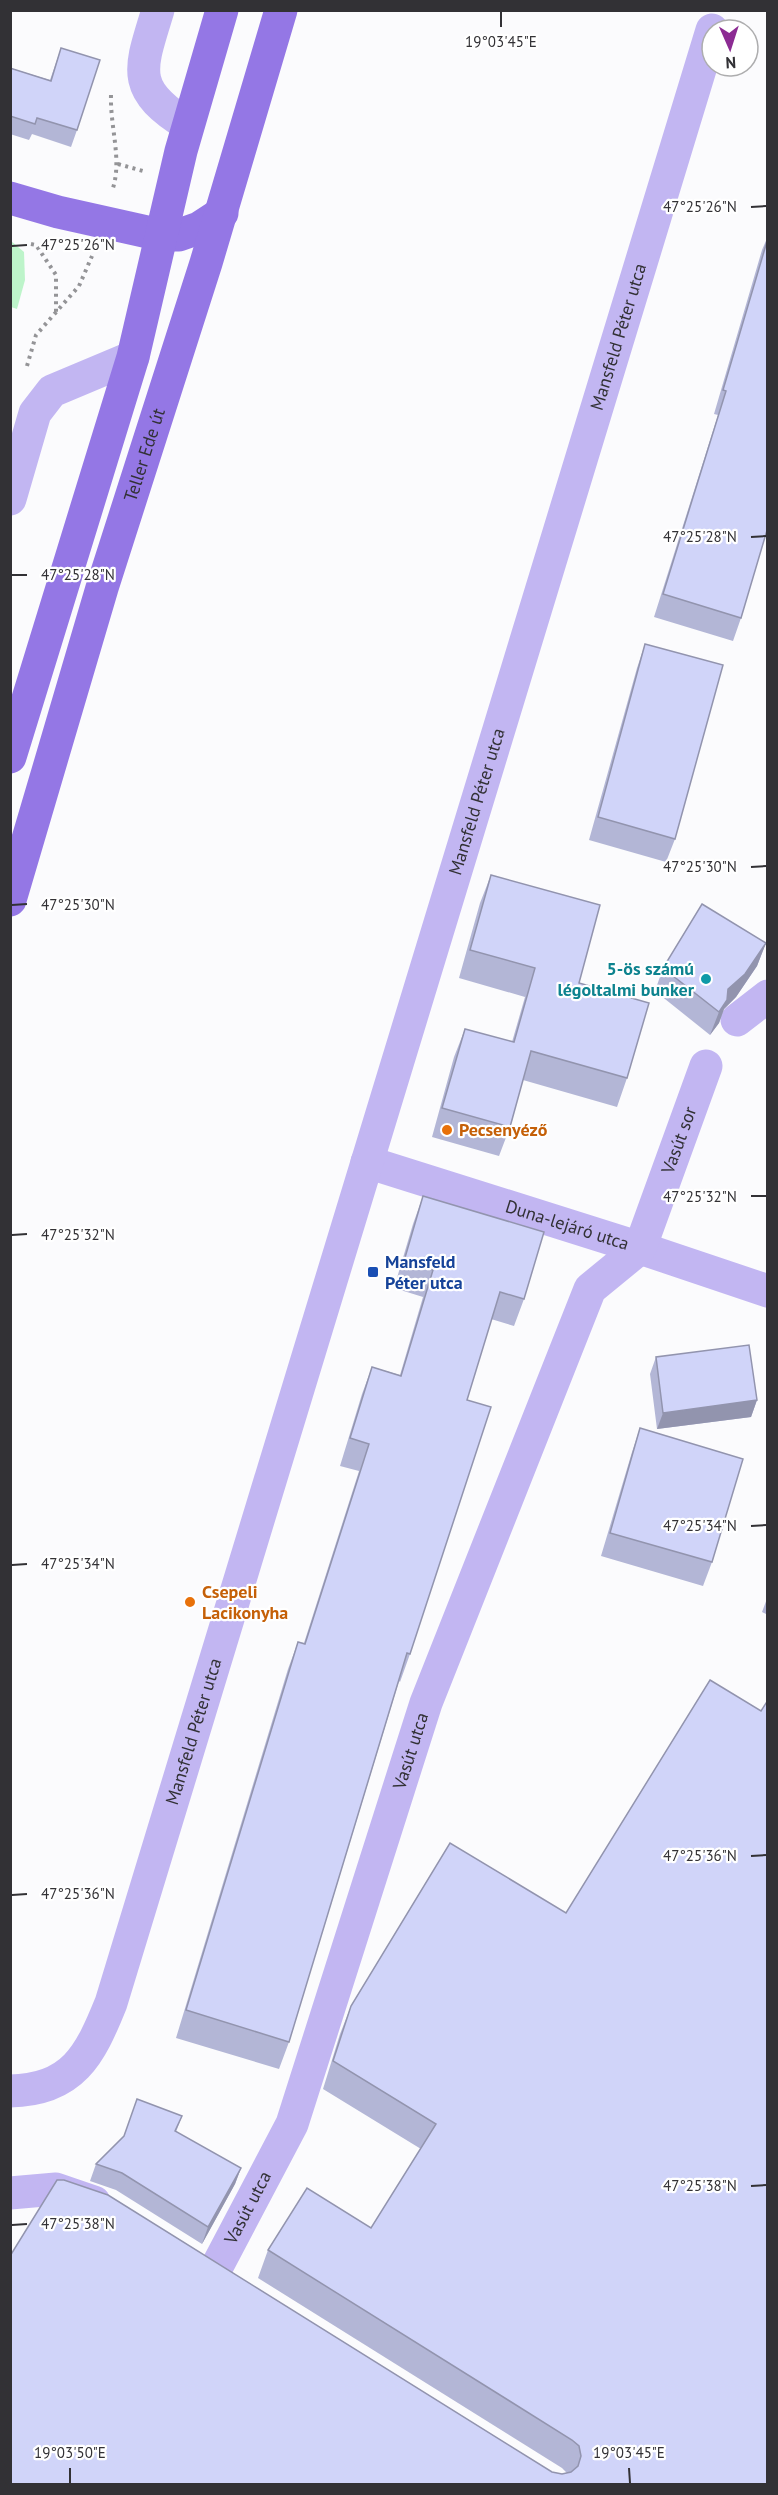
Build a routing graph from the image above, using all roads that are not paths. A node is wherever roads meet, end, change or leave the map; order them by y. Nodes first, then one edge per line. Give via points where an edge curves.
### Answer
1 (158, 10) edge
2 (222, 10) edge
3 (281, 10) edge
4 (700, 69) edge
5 (188, 125) junction
6 (10, 198) edge
7 (222, 213) junction
8 (161, 236) junction
9 (133, 357) junction
10 (10, 499) edge
11 (10, 758) edge
12 (10, 900) edge
13 (768, 996) edge
14 (737, 1020) dead end
15 (706, 1066) dead end
16 (368, 1162) junction
17 (640, 1248) junction
18 (768, 1291) edge
19 (10, 2091) edge
20 (10, 2193) edge
21 (116, 2213) edge
22 (184, 2256) edge

1 - 5 street via 142,62 146,86 157,104
2 - 5 main road
3 - 7 main road, Teller Ede út
4 - 16 street, Mansfeld Péter utca
5 - 8 main road
6 - 8 main road
7 - 8 main road via 199,228
7 - 12 main road, Teller Ede út via 102,588
8 - 9 main road
9 - 10 street via 52,391 35,413
9 - 11 main road
13 - 14 street
15 - 17 street, Vasút sor
16 - 17 street, Duna-lejáró utca
16 - 19 street, Mansfeld Péter utca via 111,2002 87,2054 67,2077 30,2091
17 - 18 street, Duna-lejáró utca
17 - 22 street, Vasút utca via 590,1289 426,1703 292,2124 223,2281
20 - 21 street via 56,2189

